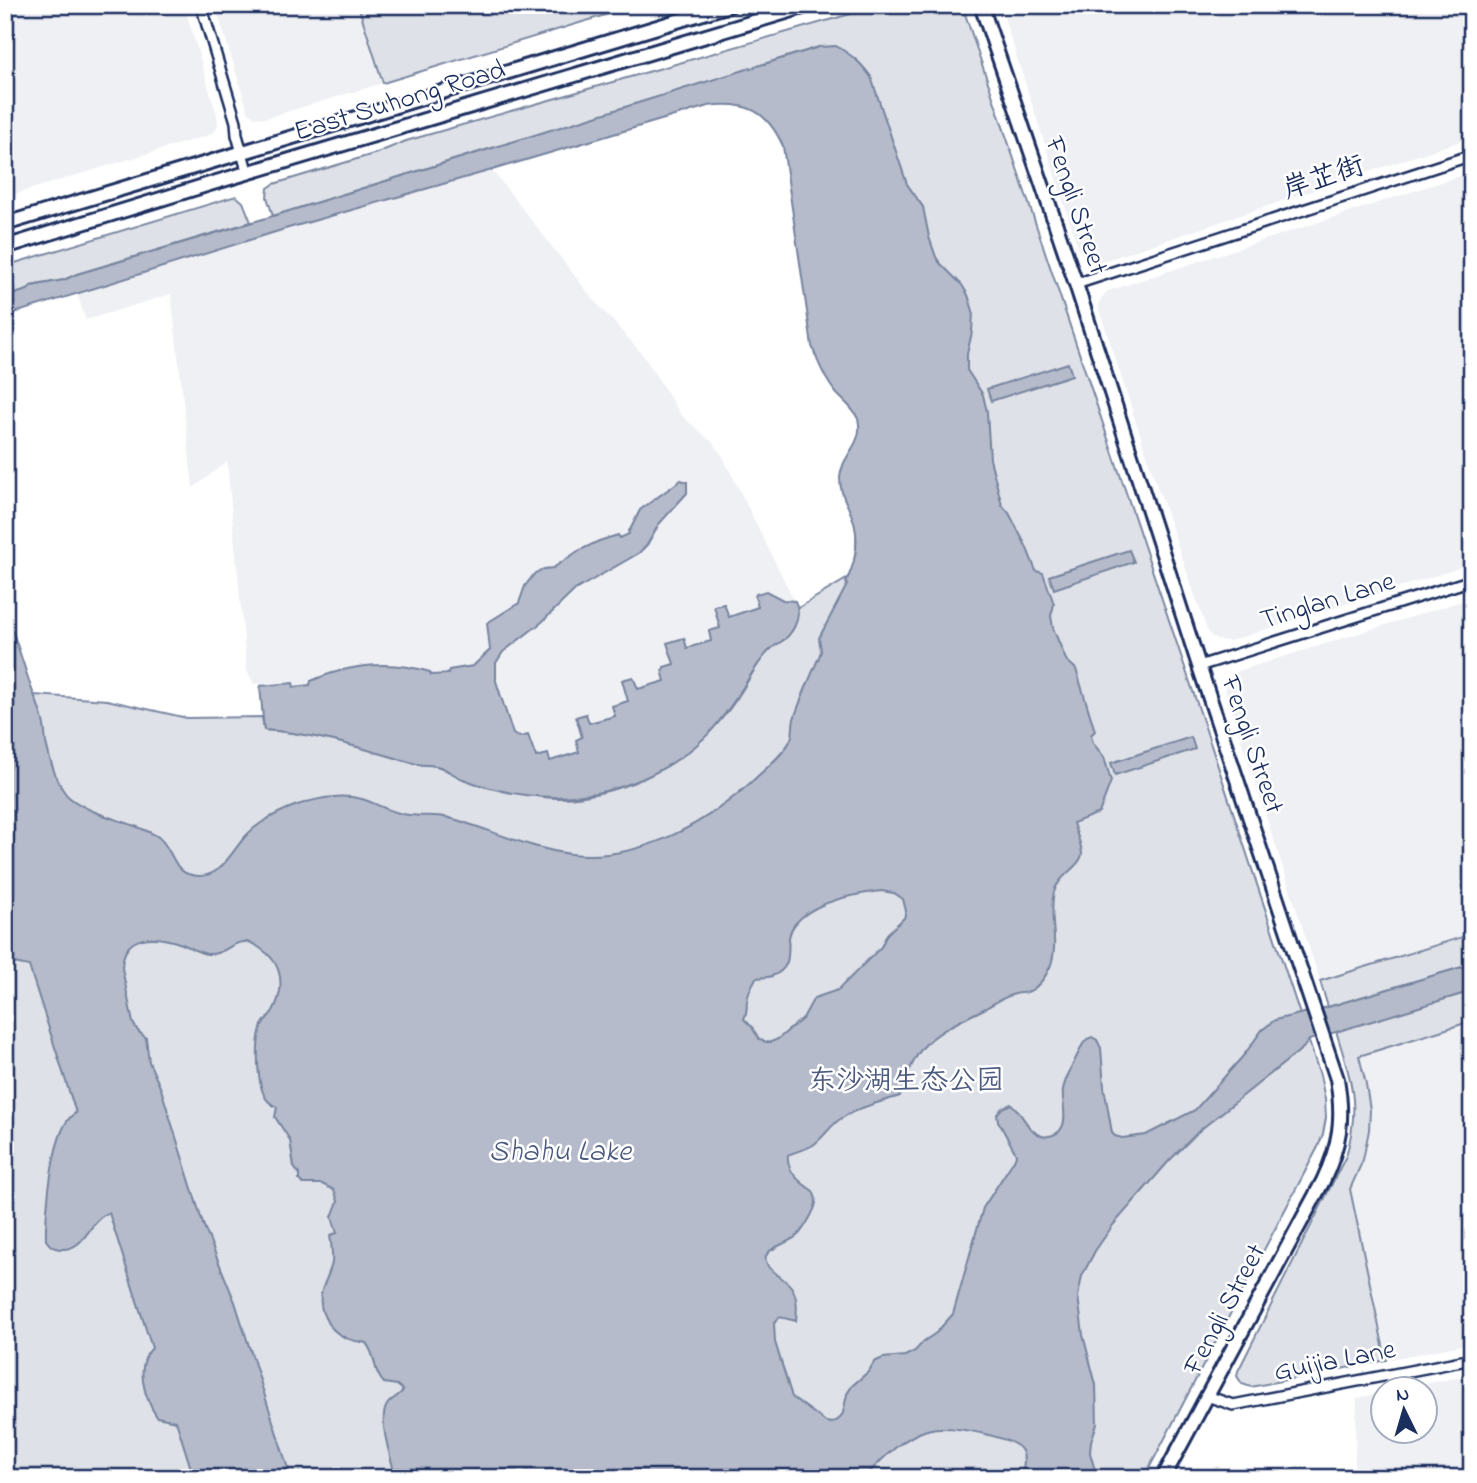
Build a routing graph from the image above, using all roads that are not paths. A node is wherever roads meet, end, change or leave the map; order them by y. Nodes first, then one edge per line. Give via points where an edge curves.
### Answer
1 (201, 5) edge
2 (730, 5) edge
3 (810, 5) edge
4 (981, 5) edge
5 (242, 152) junction
6 (1472, 155) edge
7 (248, 173) junction
8 (5, 224) edge
9 (5, 247) edge
10 (1076, 284) junction
11 (1472, 580) edge
12 (1199, 666) junction
13 (1472, 1359) edge
14 (1207, 1396) junction
15 (1163, 1478) edge

1 - 5 street
2 - 5 main road, East Suhong Road
3 - 7 main road, East Suhong Road
4 - 10 main road, Fengli Street
5 - 7 street
5 - 8 main road, East Suhong Road
6 - 10 street, 岸芷街
7 - 9 main road, East Suhong Road
10 - 12 main road, Fengli Street
11 - 12 street, Tinglan Lane
12 - 14 main road, Fengli Street via 1341,1102 1333,1160
13 - 14 street, Guijia Lane via 1233,1405
14 - 15 main road, Fengli Street

